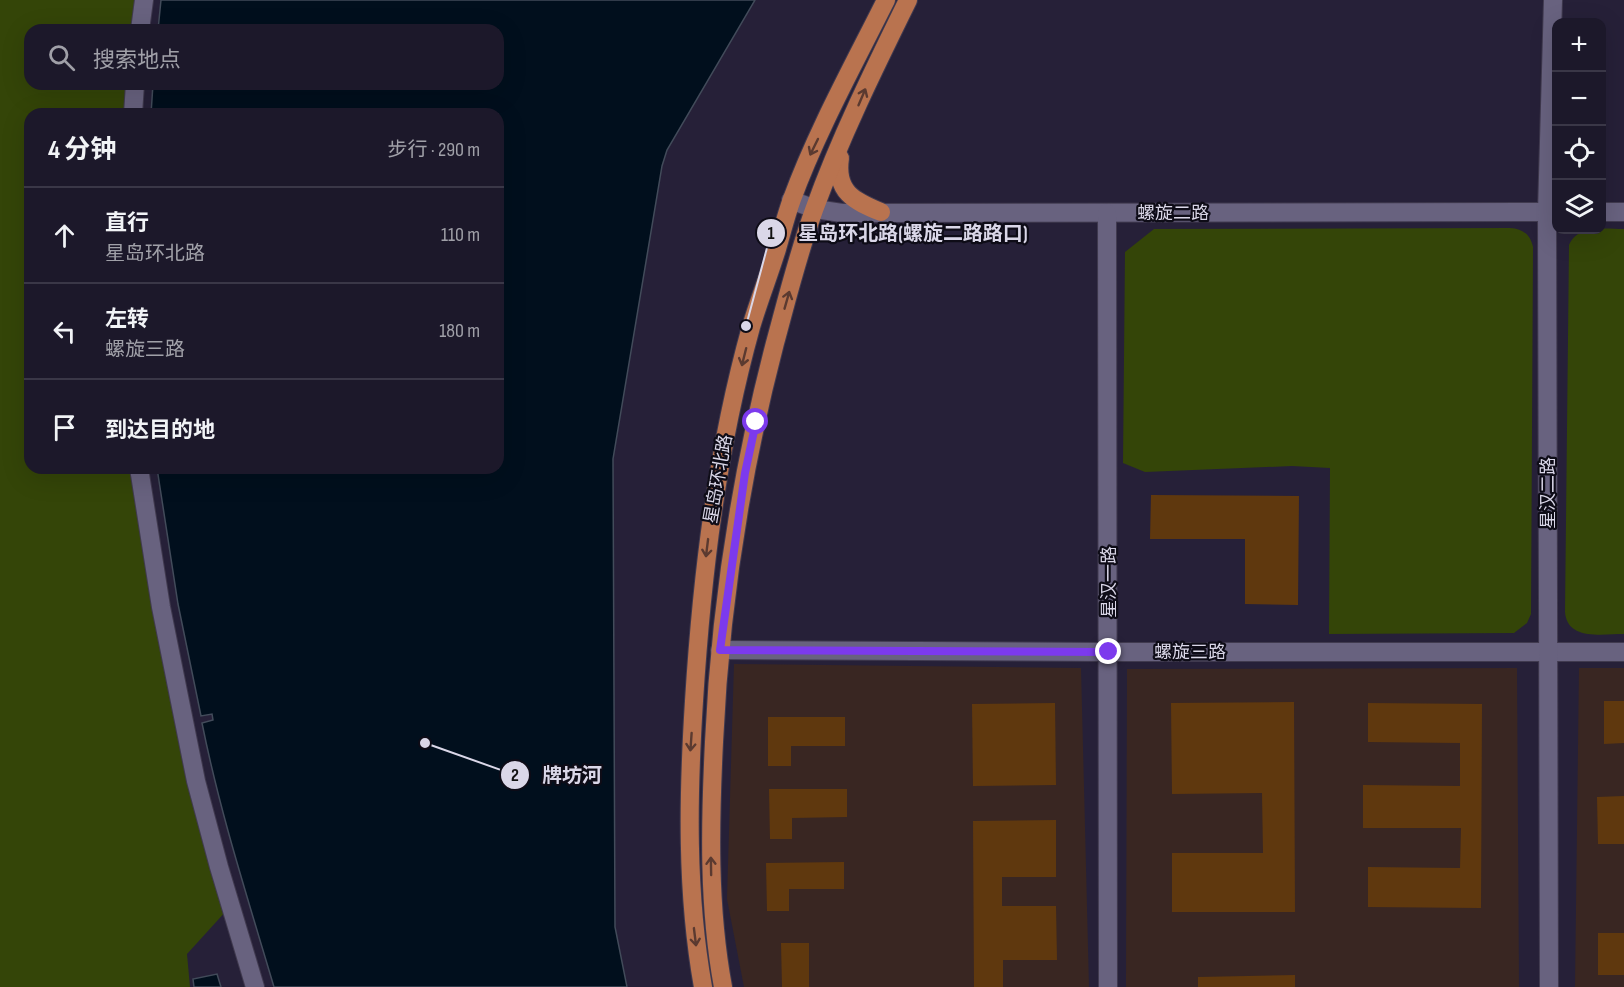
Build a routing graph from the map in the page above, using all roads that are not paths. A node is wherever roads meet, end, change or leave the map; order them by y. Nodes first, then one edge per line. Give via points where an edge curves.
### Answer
1 (144, 0) edge
2 (886, 0) edge
3 (908, 0) edge
4 (1553, 0) edge
5 (141, 24) edge
6 (135, 90) edge
7 (133, 108) edge
8 (844, 138) junction
9 (1552, 180) edge
10 (791, 200) junction
11 (814, 209) junction
12 (881, 212) junction
13 (1552, 212) edge
14 (1606, 212) edge
15 (1624, 212) edge
16 (1107, 213) junction
17 (140, 474) edge
18 (720, 650) junction
19 (1109, 652) junction
20 (1548, 652) junction
21 (1624, 652) edge
22 (255, 987) edge
23 (703, 987) edge
24 (723, 987) edge
25 (1108, 987) edge
26 (1549, 987) edge

1 - 5 street
2 -> 10 main road, 星岛环北路
8 -> 3 main road, 星岛环北路
4 - 9 street, 星汉二路
6 - 7 street
8 - 11 main road, 星岛环北路
8 - 12 main road via 838,170 844,189 858,202
10 - 11 street, 螺旋二路
10 -> 23 main road, 星岛环北路 via 738,378 716,486 702,586 689,825 693,920
11 - 12 street, 螺旋二路
18 -> 11 main road, 星岛环北路 via 745,473 786,303
12 - 16 street, 螺旋二路
13 - 16 street, 螺旋二路
13 - 20 street, 星汉二路
14 - 15 street
16 - 19 street, 星汉一路
17 - 22 street via 161,607 196,781
18 - 19 street, 螺旋三路
24 -> 18 main road, 星岛环北路 via 711,872
19 - 20 street, 螺旋三路
19 - 25 street, 星汉一路
20 - 21 street, 螺旋三路
20 - 26 street, 星汉二路

